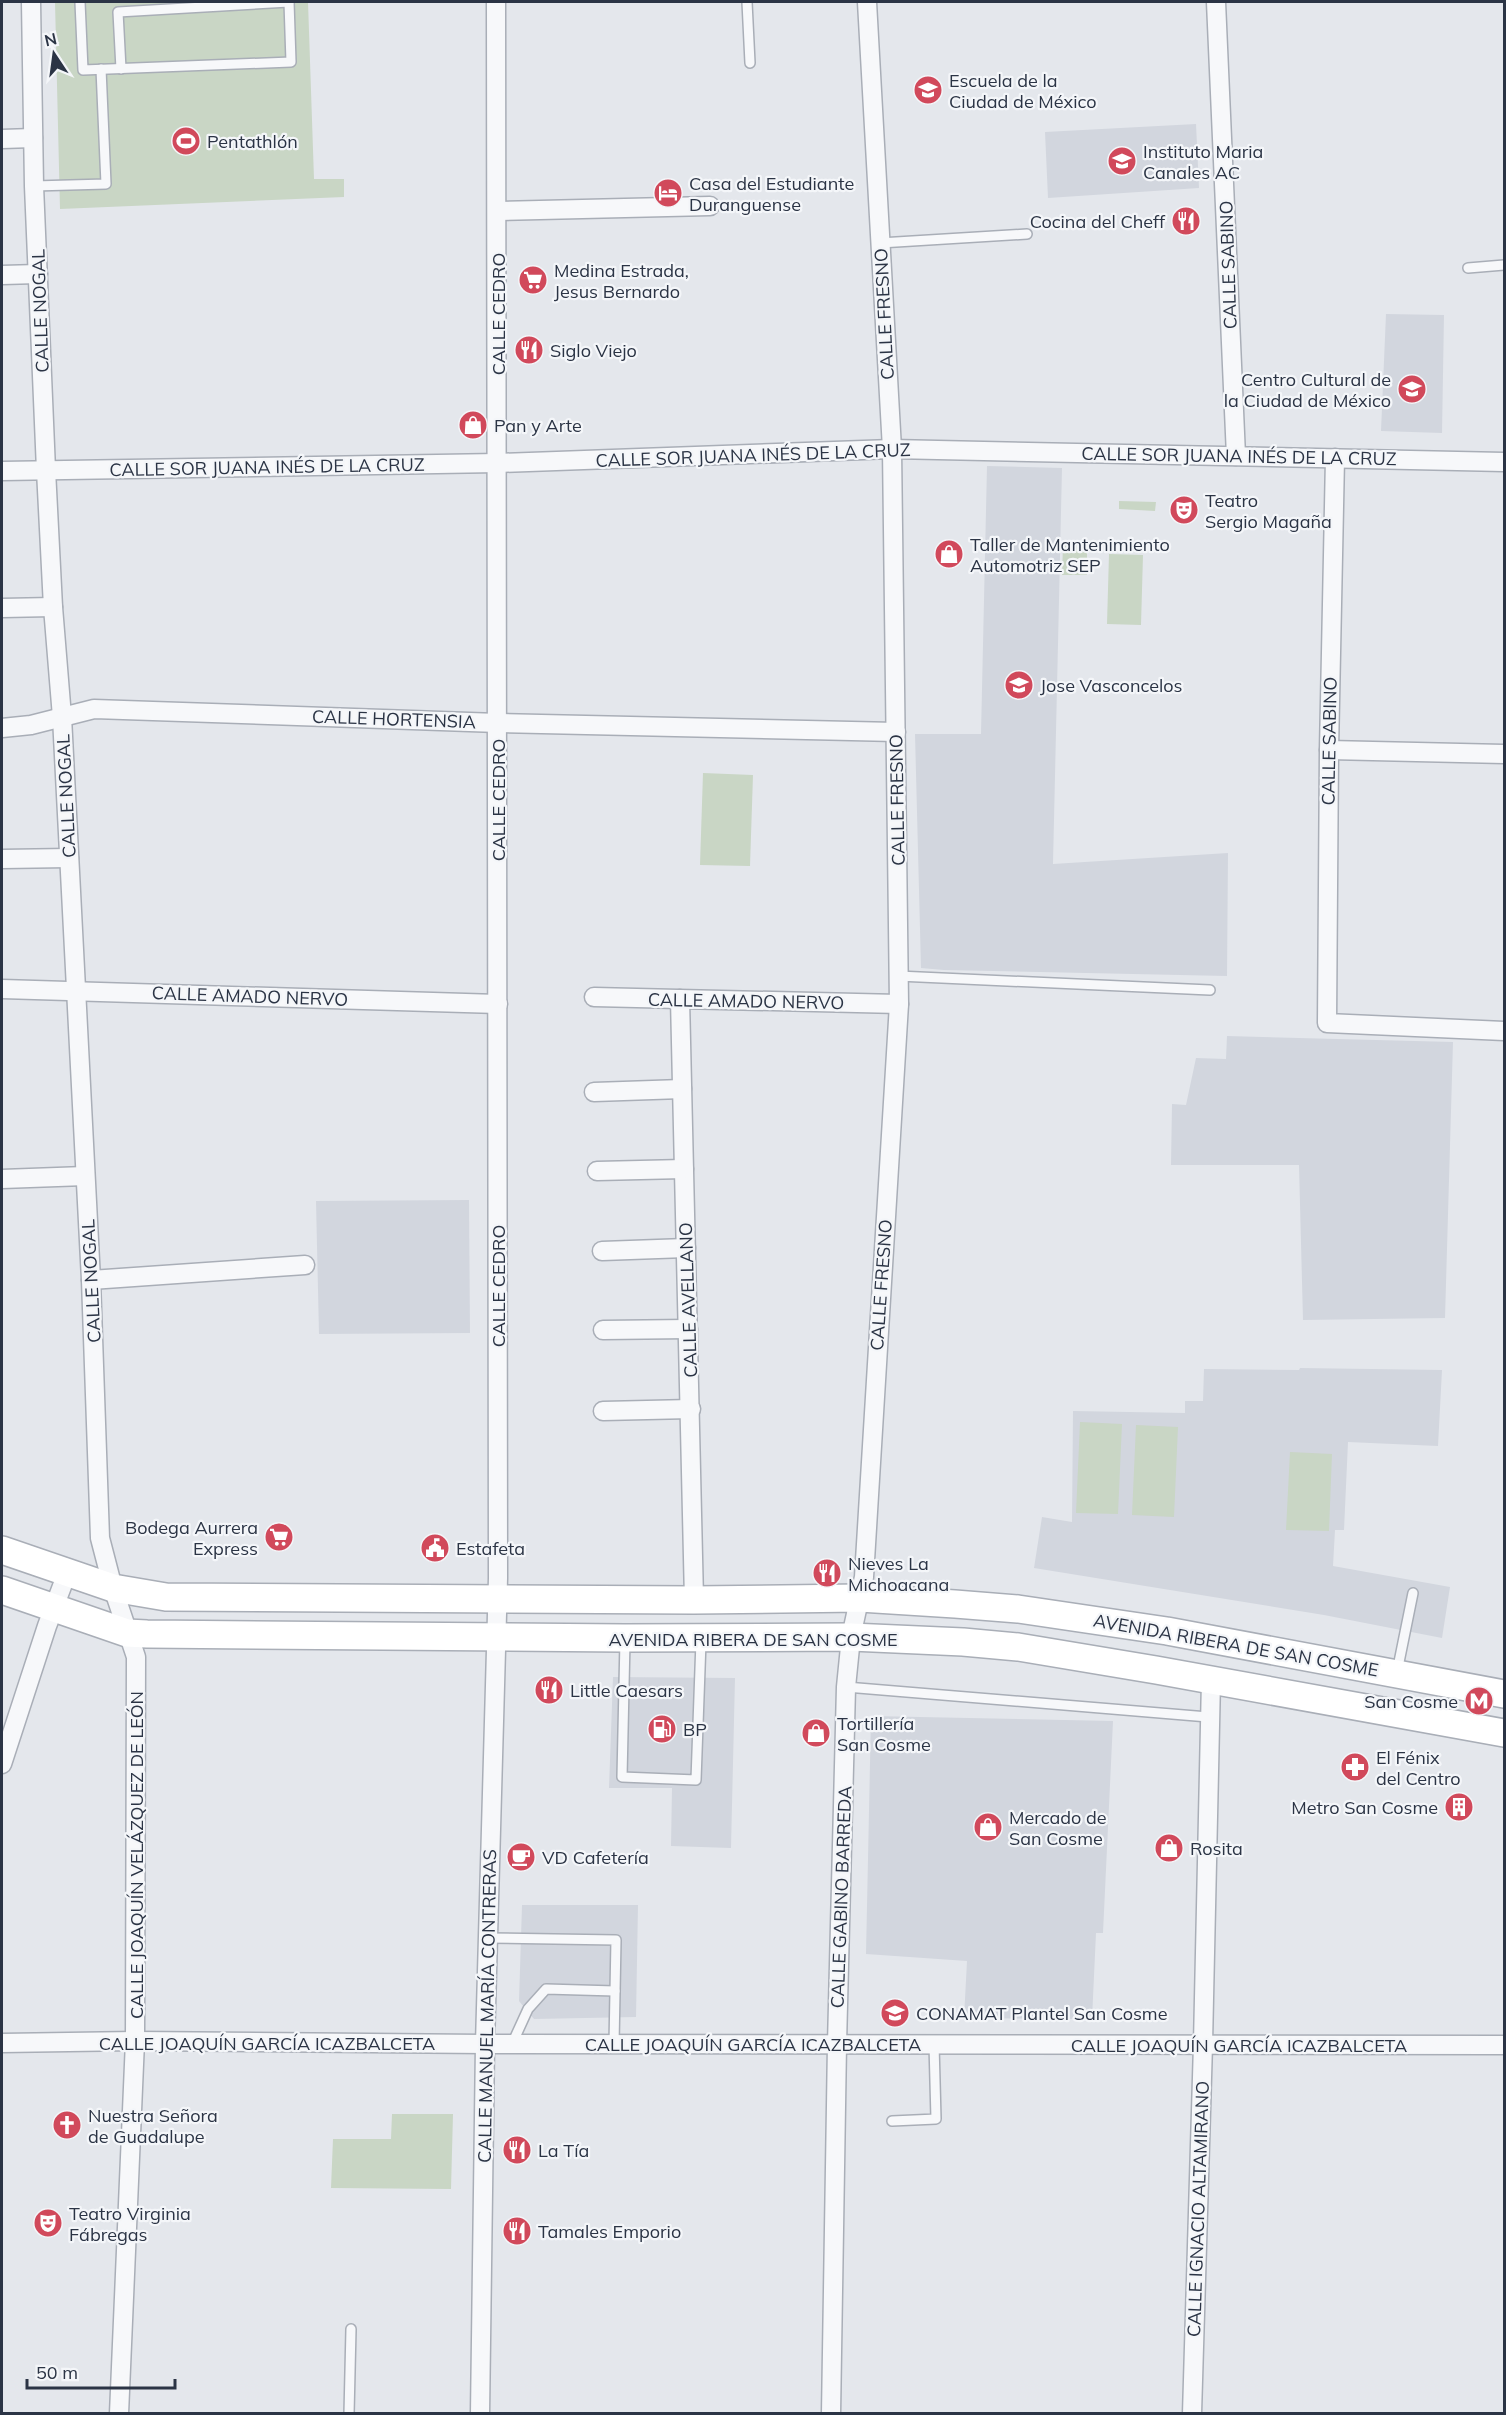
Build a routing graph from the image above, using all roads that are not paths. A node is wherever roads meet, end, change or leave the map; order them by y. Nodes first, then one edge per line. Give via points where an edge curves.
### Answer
1 (31, 2) edge
2 (80, 2) edge
3 (289, 2) edge
4 (496, 2) edge
5 (747, 2) edge
6 (867, 2) edge
7 (1216, 2) edge
8 (750, 63) dead end
9 (101, 69) junction
10 (121, 69) junction
11 (33, 138) junction
12 (2, 140) edge
13 (34, 186) junction
14 (710, 206) dead end
15 (498, 211) junction
16 (1027, 234) dead end
17 (880, 243) junction
18 (1504, 265) edge
19 (1468, 268) dead end
20 (38, 274) junction
21 (2, 275) edge
22 (892, 449) junction
23 (1236, 456) junction
24 (1335, 458) junction
25 (1504, 462) edge
26 (498, 463) junction
27 (46, 470) junction
28 (2, 471) edge
29 (53, 607) junction
30 (2, 608) edge
31 (62, 717) junction
32 (498, 723) junction
33 (2, 728) edge
34 (896, 732) junction
35 (1329, 750) junction
36 (1504, 754) edge
37 (2, 858) edge
38 (69, 858) junction
39 (898, 976) junction
40 (2, 988) edge
41 (1210, 990) dead end
42 (75, 991) junction
43 (594, 997) dead end
44 (680, 999) junction
45 (498, 1004) junction
46 (899, 1004) junction
47 (1504, 1031) edge
48 (682, 1089) junction
49 (594, 1092) dead end
50 (684, 1169) junction
51 (597, 1171) dead end
52 (86, 1176) junction
53 (2, 1179) edge
54 (686, 1248) junction
55 (602, 1251) dead end
56 (305, 1265) dead end
57 (91, 1280) junction
58 (688, 1329) junction
59 (603, 1330) dead end
60 (691, 1409) junction
61 (603, 1411) dead end
62 (2, 1550) edge
63 (67, 1573) junction
64 (113, 1588) junction
65 (2, 1590) edge
66 (1413, 1593) dead end
67 (498, 1598) junction
68 (860, 1598) junction
69 (694, 1600) junction
70 (53, 1608) junction
71 (128, 1633) junction
72 (497, 1637) junction
73 (701, 1637) junction
74 (851, 1637) junction
75 (626, 1638) junction
76 (1397, 1674) junction
77 (1210, 1680) junction
78 (846, 1687) junction
79 (1504, 1694) edge
80 (1208, 1717) junction
81 (1504, 1733) edge
82 (2, 1764) edge
83 (488, 1938) junction
84 (615, 1991) junction
85 (135, 2041) junction
86 (2, 2043) edge
87 (485, 2044) junction
88 (512, 2044) junction
89 (614, 2044) junction
90 (837, 2044) junction
91 (934, 2044) junction
92 (1203, 2044) junction
93 (1504, 2045) edge
94 (892, 2121) dead end
95 (351, 2329) dead end
96 (119, 2414) edge
97 (349, 2414) edge
98 (480, 2414) edge
99 (831, 2414) edge
100 (1192, 2414) edge

1 - 11 street, CALLE NOGAL
2 - 9 lane via 83,70
3 - 10 lane via 118,12
3 - 10 lane via 291,62
4 - 15 street, CALLE CEDRO
5 - 8 lane
6 - 17 street, CALLE FRESNO
7 - 23 street, CALLE SABINO
9 - 10 lane
9 - 13 lane via 106,184
11 - 12 street
11 - 13 street, CALLE NOGAL
13 - 20 street, CALLE NOGAL
14 - 15 street
15 - 26 street, CALLE CEDRO
16 - 17 lane
17 - 22 street, CALLE FRESNO
18 - 19 lane
20 - 21 street
20 - 27 street, CALLE NOGAL
22 - 23 street, CALLE SOR JUANA INÉS DE LA CRUZ
22 - 26 street, CALLE SOR JUANA INÉS DE LA CRUZ
22 - 34 street, CALLE FRESNO
23 - 24 street, CALLE SOR JUANA INÉS DE LA CRUZ
24 - 25 street, CALLE SOR JUANA INÉS DE LA CRUZ
24 - 35 street, CALLE SABINO
26 - 27 street, CALLE SOR JUANA INÉS DE LA CRUZ
26 - 32 street, CALLE CEDRO
27 - 28 street, CALLE SOR JUANA INÉS DE LA CRUZ
27 - 29 street, CALLE NOGAL
29 - 30 street
29 - 31 street, CALLE NOGAL
31 - 32 street, CALLE HORTENSIA via 94,709
31 - 33 street, CALLE HORTENSIA
31 - 38 street, CALLE NOGAL
32 - 34 street, CALLE HORTENSIA
32 - 45 street, CALLE CEDRO
34 - 39 street, CALLE FRESNO
35 - 36 street
35 - 47 street, CALLE SABINO via 1327,1023
37 - 38 street
38 - 42 street, CALLE NOGAL
39 - 41 lane
39 - 46 street, CALLE FRESNO
40 - 42 street, CALLE AMADO NERVO
42 - 45 street, CALLE AMADO NERVO
42 - 52 street, CALLE NOGAL
43 - 44 street, CALLE AMADO NERVO
44 - 46 street, CALLE AMADO NERVO
44 - 48 street, CALLE AVELLANO
45 - 67 street, CALLE CEDRO
46 - 68 street, CALLE FRESNO
48 - 49 street
48 - 50 street, CALLE AVELLANO
50 - 51 street
50 - 54 street, CALLE AVELLANO
52 - 53 street
52 - 57 street, CALLE NOGAL
54 - 55 street
54 - 58 street, CALLE AVELLANO
56 - 57 street
57 - 64 street, CALLE NOGAL via 100,1538
58 - 59 street
58 - 60 street, CALLE AVELLANO
60 - 61 street
60 - 69 street, CALLE AVELLANO
62 - 63 main road, AVENIDA RIBERA DE SAN COSME
63 - 64 main road, AVENIDA RIBERA DE SAN COSME
63 - 70 street
64 - 67 main road, AVENIDA RIBERA DE SAN COSME via 166,1597
64 - 71 street, CALLE JOAQUÍN VELÁZQUEZ DE LEÓN
65 - 70 main road, AVENIDA RIBERA DE SAN COSME
66 - 76 lane
67 - 69 main road, AVENIDA RIBERA DE SAN COSME
67 - 72 street, CALLE MANUEL MARÍA CONTRERAS
68 - 69 main road, AVENIDA RIBERA DE SAN COSME
68 - 74 street, CALLE GABINO BARREDA
68 - 76 main road, AVENIDA RIBERA DE SAN COSME via 1093,1618
70 - 71 main road, AVENIDA RIBERA DE SAN COSME
70 - 82 street
71 - 72 main road, AVENIDA RIBERA DE SAN COSME
71 - 85 street, CALLE JOAQUÍN VELÁZQUEZ DE LEÓN via 136,1657
72 - 75 main road, AVENIDA RIBERA DE SAN COSME
72 - 83 street, CALLE MANUEL MARÍA CONTRERAS
73 - 74 main road, AVENIDA RIBERA DE SAN COSME
73 - 75 main road, AVENIDA RIBERA DE SAN COSME
73 - 75 lane via 696,1780 622,1777
74 - 77 main road, AVENIDA RIBERA DE SAN COSME via 1018,1647
74 - 78 street, CALLE GABINO BARREDA
76 - 79 main road, AVENIDA RIBERA DE SAN COSME
77 - 80 street, CALLE IGNACIO ALTAMIRANO
77 - 81 main road, AVENIDA RIBERA DE SAN COSME
78 - 80 lane
78 - 90 street, CALLE GABINO BARREDA
80 - 92 street, CALLE IGNACIO ALTAMIRANO
83 - 84 lane via 616,1940
83 - 87 street, CALLE MANUEL MARÍA CONTRERAS
84 - 88 lane via 546,1989 528,2009
84 - 89 lane
85 - 86 street, CALLE JOAQUÍN GARCÍA ICAZBALCETA
85 - 87 street, CALLE JOAQUÍN GARCÍA ICAZBALCETA
85 - 96 street, CALLE JOAQUÍN VELÁZQUEZ DE LEÓN
87 - 88 street, CALLE JOAQUÍN GARCÍA ICAZBALCETA
87 - 98 street, CALLE MANUEL MARÍA CONTRERAS
88 - 89 street, CALLE JOAQUÍN GARCÍA ICAZBALCETA
89 - 90 street, CALLE JOAQUÍN GARCÍA ICAZBALCETA
90 - 91 street, CALLE JOAQUÍN GARCÍA ICAZBALCETA
90 - 99 street, CALLE GABINO BARREDA
91 - 92 street, CALLE JOAQUÍN GARCÍA ICAZBALCETA
91 - 94 lane via 936,2119
92 - 93 street, CALLE JOAQUÍN GARCÍA ICAZBALCETA
92 - 100 street, CALLE IGNACIO ALTAMIRANO
95 - 97 lane

